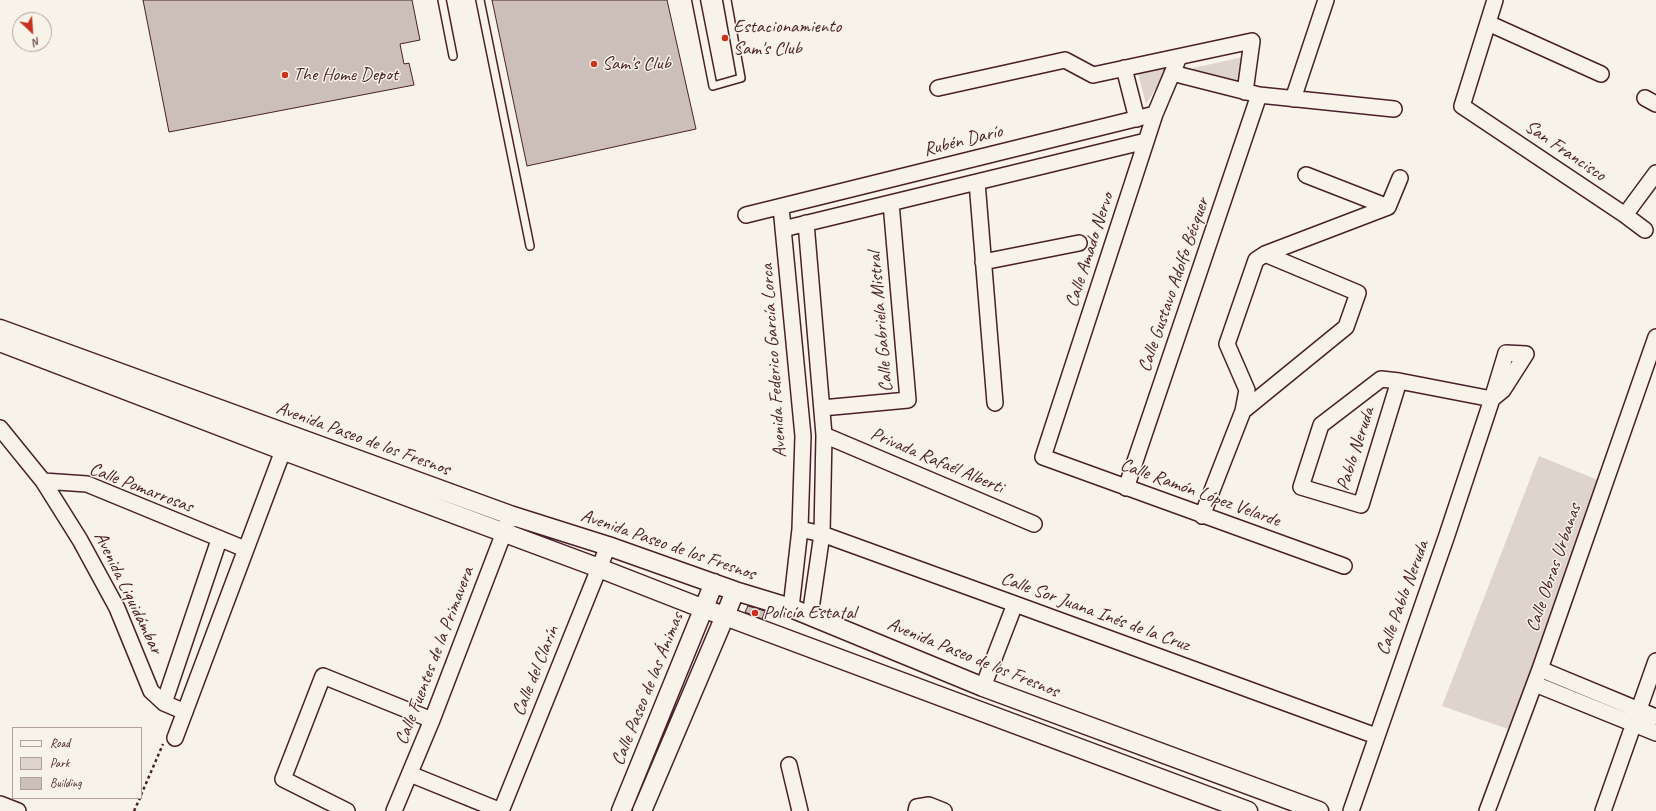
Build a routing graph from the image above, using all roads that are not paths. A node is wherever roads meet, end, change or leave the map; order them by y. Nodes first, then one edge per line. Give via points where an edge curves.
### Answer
1 (442, 0) edge
2 (480, 0) edge
3 (696, 0) edge
4 (727, 0) edge
5 (1326, 0) edge
6 (1495, 0) edge
7 (1488, 23) junction
8 (453, 56) dead end
9 (1178, 57) junction
10 (1124, 68) junction
11 (1172, 74) junction
12 (1601, 74) dead end
13 (938, 88) dead end
14 (1252, 93) junction
15 (1293, 99) junction
16 (1394, 109) dead end
17 (1155, 114) junction
18 (1137, 119) junction
19 (1146, 141) junction
20 (1656, 173) edge
21 (1306, 174) dead end
22 (1400, 178) dead end
23 (977, 182) junction
24 (891, 203) junction
25 (781, 207) junction
26 (1388, 207) junction
27 (746, 215) dead end
28 (1625, 215) junction
29 (806, 223) junction
30 (783, 229) junction
31 (1645, 230) dead end
32 (1079, 243) dead end
33 (530, 246) dead end
34 (1265, 254) junction
35 (983, 262) junction
36 (0, 329) edge
37 (1656, 337) edge
38 (0, 342) edge
39 (1398, 381) junction
40 (1492, 399) joint
41 (995, 403) dead end
42 (822, 408) junction
43 (1243, 411) junction
44 (0, 428) edge
45 (824, 435) junction
46 (285, 443) junction
47 (1043, 456) joint
48 (43, 481) junction
49 (1126, 488) junction
50 (510, 515) junction
51 (1202, 516) junction
52 (1034, 524) dead end
53 (800, 529) junction
54 (504, 533) junction
55 (822, 534) junction
56 (219, 540) junction
57 (608, 546) junction
58 (245, 549) junction
59 (1344, 566) dead end
60 (599, 568) junction
61 (714, 584) junction
62 (735, 591) junction
63 (1015, 604) junction
64 (790, 608) junction
65 (704, 609) junction
66 (725, 616) junction
67 (810, 616) junction
68 (1656, 661) edge
69 (1540, 669) junction
70 (953, 674) junction
71 (1535, 684) junction
72 (983, 687) junction
73 (943, 697) junction
74 (164, 703) junction
75 (185, 712) junction
76 (1636, 717) junction
77 (1656, 717) edge
78 (432, 720) junction
79 (1656, 733) edge
80 (1376, 736) junction
81 (175, 738) road end
82 (789, 765) dead end
83 (410, 774) junction
84 (0, 804) edge
85 (917, 809) edge
86 (18, 811) edge
87 (347, 811) edge
88 (394, 811) edge
89 (501, 811) edge
90 (621, 811) edge
91 (642, 811) edge
92 (800, 811) edge
93 (944, 811) edge
94 (1248, 811) edge
95 (1319, 811) edge
96 (1351, 811) edge
97 (1487, 811) edge
98 (1603, 811) edge

1 - 8 lane
2 - 33 lane
3 - 4 lane via 713,86 742,78
5 - 15 street
6 - 7 street
7 - 12 street
7 - 28 street, San Francisco via 1462,106
9 - 10 street
9 - 11 street, Calle Amado Nervo
9 - 14 street via 1252,41
10 - 13 street via 1093,75 1065,60
10 - 18 street
11 - 14 street
11 - 17 street, Calle Amado Nervo
14 - 15 street
14 - 49 street, Calle Gustavo Adolfo Bécquer
15 - 16 street
17 - 18 street, Rubén Darío
17 - 19 street, Calle Amado Nervo
18 - 25 street, Rubén Darío
19 - 23 street
19 - 47 street, Calle Amado Nervo
20 - 28 street
21 - 26 street
22 - 26 street
23 - 24 street
23 - 35 street
24 - 29 street
24 - 42 street, Calle Gabriela Mistral via 908,400
25 - 27 street, Rubén Darío
25 - 30 street, Avenida Federico García Lorca
26 - 34 street
28 - 31 street, San Francisco
29 - 30 street
29 - 42 street
30 - 53 street, Avenida Federico García Lorca via 803,436
32 - 35 street
34 - 43 street via 1256,260 1227,344 1247,390
34 - 43 street via 1358,293 1346,327
35 - 41 street
36 - 46 street, Avenida Paseo de los Fresnos
37 - 69 street, Calle Obras Urbanas
38 - 46 street, Avenida Paseo de los Fresnos
39 - 39 street, Pablo Neruda via 1381,379 1321,425 1301,487 1361,504
39 - 40 street, Pablo Neruda
40 - 80 street, Calle Pablo Neruda
42 - 45 street
43 - 51 street
44 - 48 street
45 - 52 street, Privada Rafaél Alberti
45 - 55 street
46 - 50 street, Avenida Paseo de los Fresnos
46 - 54 street, Avenida Paseo de los Fresnos
46 - 58 street
47 - 49 street, Calle Ramón López Velarde
48 - 56 street, Calle Pomarrosas via 87,484
48 - 74 street, Avenida Liquidámbar via 80,540 117,608 151,691
49 - 51 street, Calle Ramón López Velarde
50 - 54 street, Calle Fuentes de la Primavera
50 - 57 street, Avenida Paseo de los Fresnos
51 - 59 street, Calle Ramón López Velarde
53 - 55 street, Calle Sor Juana Inés de la Cruz
53 - 64 street, Avenida Federico García Lorca
54 - 60 street, Avenida Paseo de los Fresnos
54 - 78 street, Calle Fuentes de la Primavera
55 - 63 street, Calle Sor Juana Inés de la Cruz
55 - 67 street
56 - 58 street, Calle Pomarrosas
56 - 74 street
57 - 60 street, Calle del Clarín
57 - 61 street, Avenida Paseo de los Fresnos
58 - 75 street
60 - 65 street, Avenida Paseo de los Fresnos
60 - 89 street, Calle del Clarín
61 - 62 street, Avenida Paseo de los Fresnos
61 - 65 street, Calle Paseo de las Ánimas
62 - 64 street, Avenida Paseo de los Fresnos
62 - 66 street
63 - 72 street
63 - 80 street, Calle Sor Juana Inés de la Cruz
64 - 67 street, Avenida Paseo de los Fresnos
65 - 66 street, Avenida Paseo de los Fresnos
65 - 90 street, Calle Paseo de las Ánimas
66 - 73 street, Avenida Paseo de los Fresnos
66 - 91 street
67 - 70 street, Avenida Paseo de los Fresnos
68 - 76 street
69 - 71 street, Calle Obras Urbanas
69 - 76 street
70 - 72 street, Avenida Paseo de los Fresnos
70 - 73 street
71 - 76 street
71 - 97 street, Calle Obras Urbanas
72 - 95 street, Avenida Paseo de los Fresnos
73 - 94 street, Avenida Paseo de los Fresnos
74 - 75 street, Avenida Liquidámbar
75 - 81 street
76 - 77 street
76 - 79 street
76 - 98 street
78 - 83 street, Calle Fuentes de la Primavera
78 - 87 street via 323,676 283,779
80 - 96 street, Calle Pablo Neruda
82 - 92 street
83 - 88 street, Calle Fuentes de la Primavera
83 - 89 street, Calle del Clarín
84 - 86 street
85 - 93 street via 930,805

